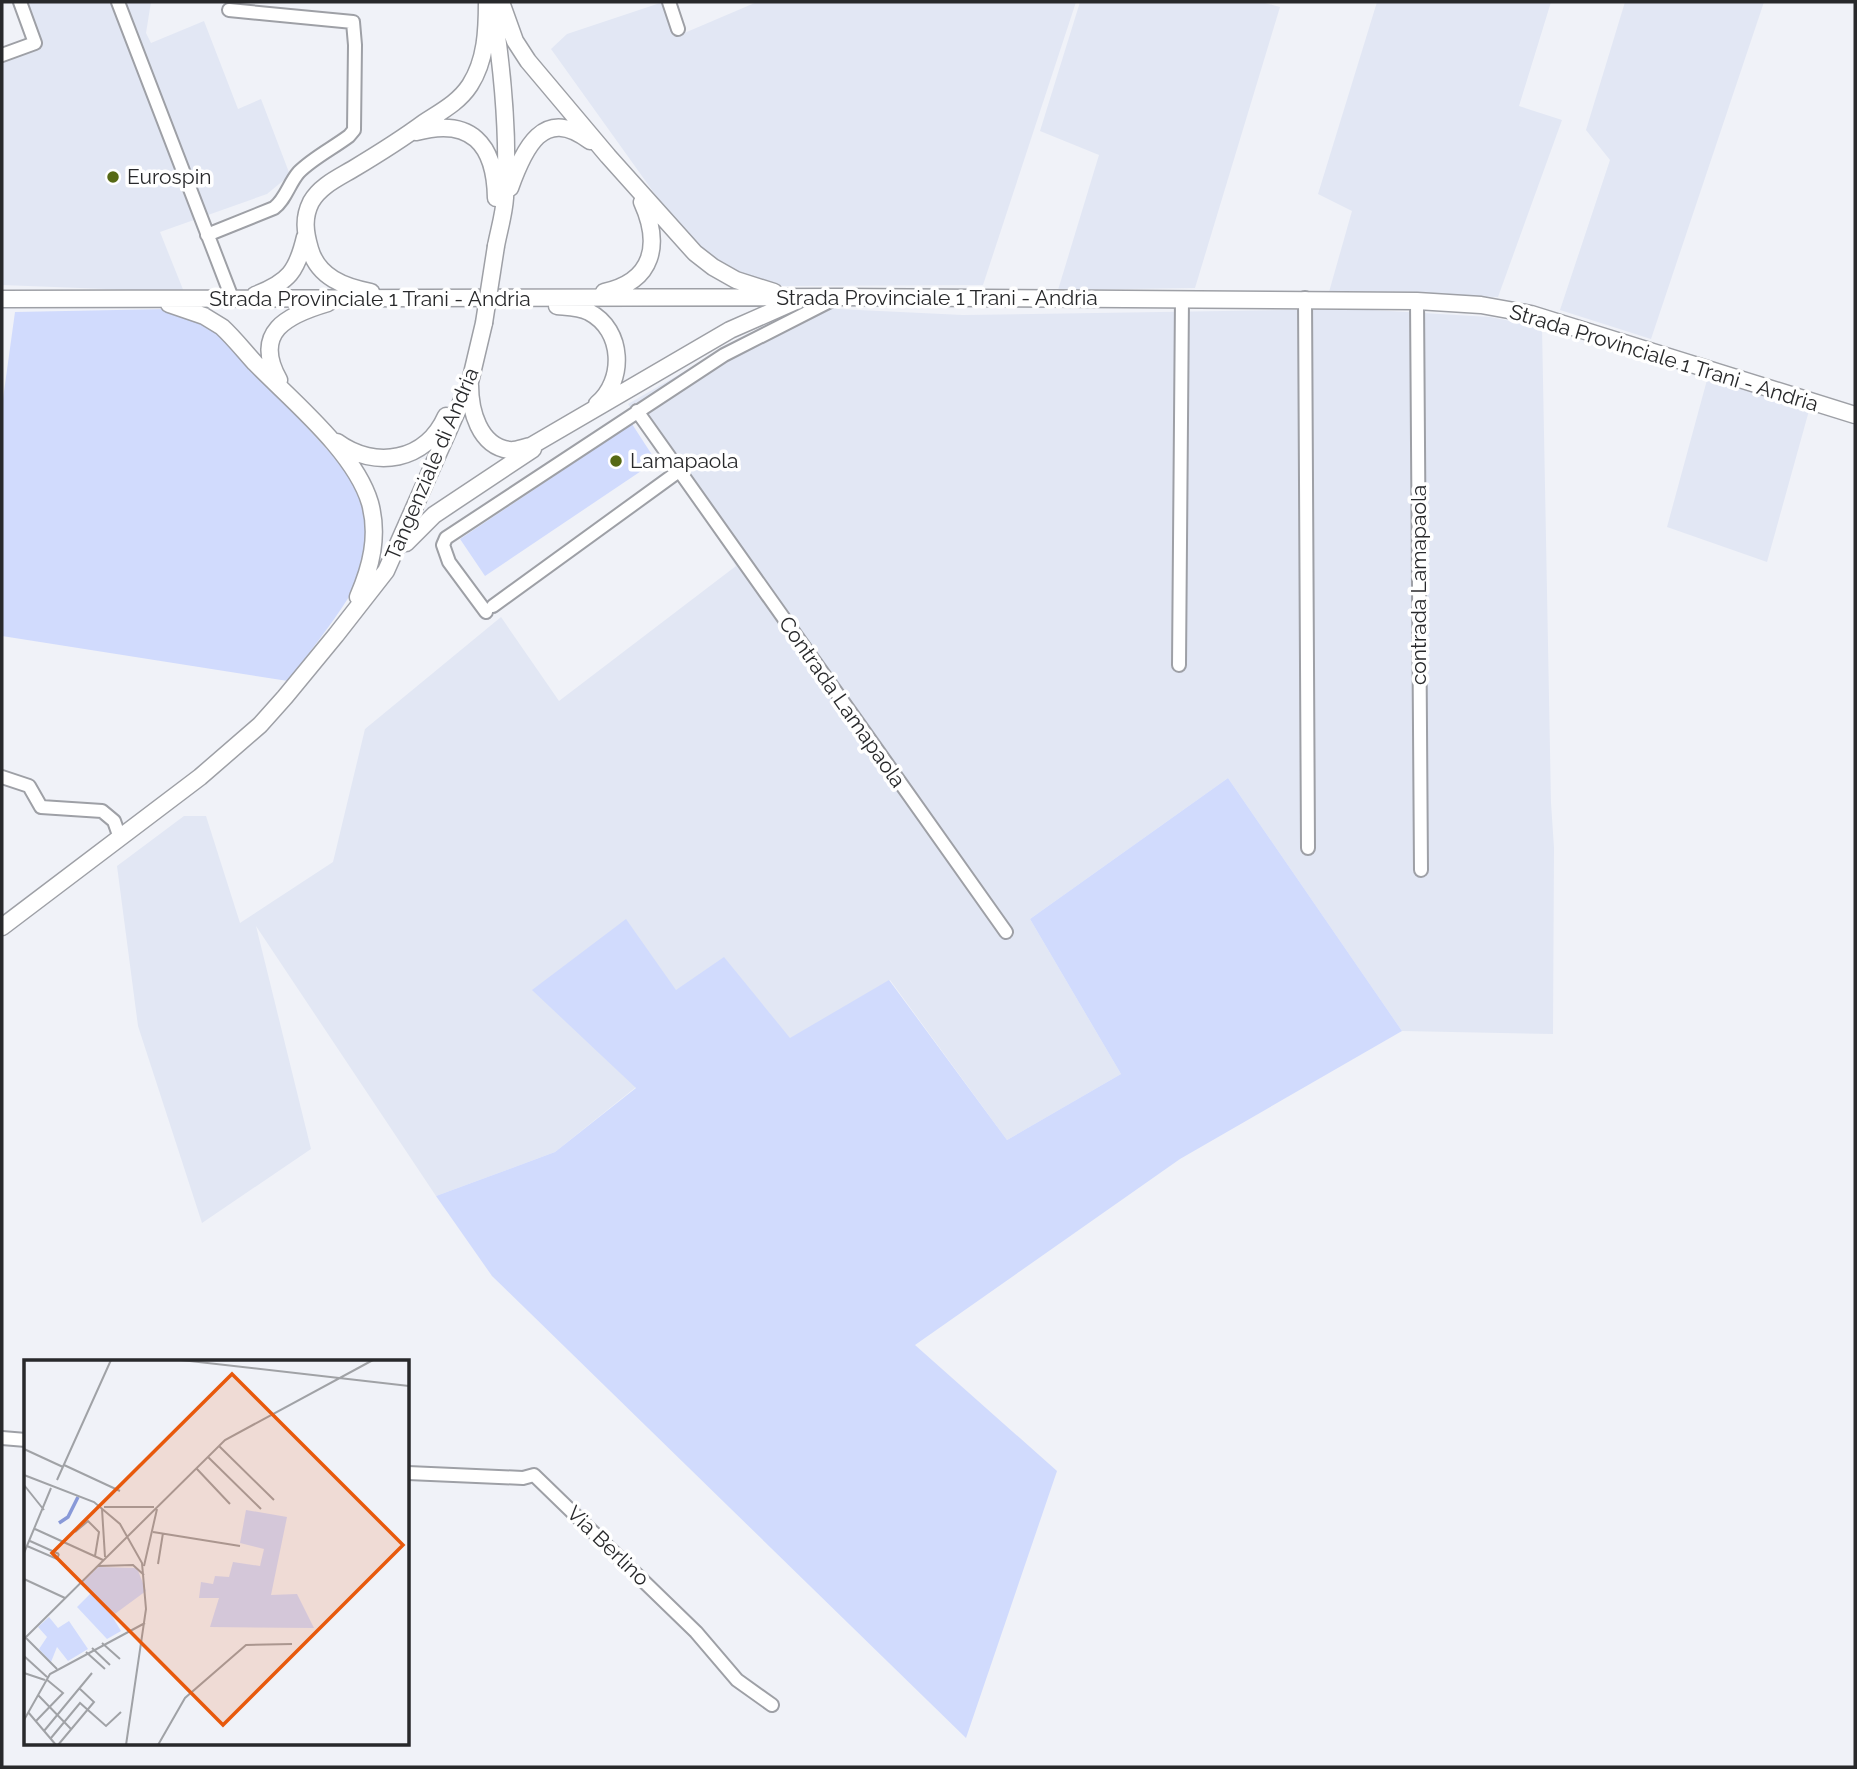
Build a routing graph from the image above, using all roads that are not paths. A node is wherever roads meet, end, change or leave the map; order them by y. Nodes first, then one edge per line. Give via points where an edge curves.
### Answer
1 (20, 2) edge
2 (118, 2) edge
3 (490, 2) edge
4 (501, 2) edge
5 (669, 2) edge
6 (229, 10) dead end
7 (678, 29) dead end
8 (2, 55) edge
9 (411, 134) junction
10 (608, 156) junction
11 (633, 184) junction
12 (505, 201) junction
13 (306, 234) junction
14 (207, 235) junction
15 (497, 238) junction
16 (838, 297) junction
17 (239, 298) junction
18 (575, 298) junction
19 (798, 298) junction
20 (1182, 298) junction
21 (1305, 298) junction
22 (2, 299) edge
23 (150, 299) junction
24 (342, 299) junction
25 (417, 299) junction
26 (516, 300) junction
27 (1417, 301) junction
28 (478, 352) junction
29 (470, 382) junction
30 (285, 391) junction
31 (637, 411) junction
32 (1855, 415) edge
33 (581, 418) junction
34 (562, 429) junction
35 (324, 432) junction
36 (679, 471) junction
37 (391, 562) junction
38 (336, 635) junction
39 (1179, 665) dead end
40 (2, 777) edge
41 (120, 838) junction
42 (1308, 848) dead end
43 (1421, 870) dead end
44 (2, 927) edge
45 (1006, 932) dead end
46 (2, 1438) edge
47 (24, 1440) edge
48 (410, 1472) edge
49 (772, 1705) dead end

1 - 8 street via 35,43
2 - 14 street
3 - 9 main road via 485,45 470,85
3 - 12 main road, Tangenziale di Andria via 503,94
4 - 10 main road via 527,61
5 - 7 street
6 - 14 street via 353,22 354,130 301,170 274,208
9 - 13 main road via 320,191 305,220
9 - 15 main road via 448,127 468,132 480,142 493,170
10 - 11 main road
10 - 12 main road via 567,129 540,132 521,158
11 - 18 main road via 653,229 651,255 621,288
11 - 19 main road via 713,267 736,280
12 - 15 main road, Tangenziale di Andria
13 - 17 main road via 300,258 287,279 272,289
13 - 25 main road via 313,259 323,273 338,282
14 - 17 street
15 - 28 main road, Tangenziale di Andria, bridge
16 - 19 main road, Strada Provinciale 1 Trani - Andria
16 - 20 main road, Strada Provinciale 1 Trani - Andria
16 - 31 street via 724,355
17 - 23 main road, Strada Provinciale 1 Trani - Andria
17 - 24 main road, Strada Provinciale 1 Trani - Andria
18 - 19 main road, Strada Provinciale 1 Trani - Andria
18 - 26 main road, Strada Provinciale 1 Trani - Andria
19 - 33 main road via 730,330
20 - 21 main road, Strada Provinciale 1 Trani - Andria
20 - 39 street
21 - 27 main road, Strada Provinciale 1 Trani - Andria
21 - 42 street
22 - 23 main road, Strada Provinciale 1 Trani - Andria
23 - 30 main road via 214,321
24 - 25 main road, Strada Provinciale 1 Trani - Andria
24 - 30 main road via 295,314 276,329 268,352
25 - 26 main road, Strada Provinciale 1 Trani - Andria
26 - 33 main road via 590,312 614,340 618,360 614,380 606,397
27 - 32 main road, Strada Provinciale 1 Trani - Andria via 1531,314
27 - 43 street, contrada Lamapaola
28 - 29 main road, Tangenziale di Andria
28 - 35 main road via 441,428 416,451 371,458 347,449
29 - 34 main road via 473,414 482,434 495,446 510,450 531,446
29 - 37 main road, Tangenziale di Andria
30 - 35 main road
31 - 36 street, Contrada Lamapaola
31 - 36 street via 446,538 443,545 449,562 490,609
33 - 34 main road
34 - 37 main road via 434,515
35 - 38 main road via 358,478 374,527 373,555 365,581
36 - 45 street, Contrada Lamapaola
37 - 38 main road, Tangenziale di Andria
38 - 41 main road, Tangenziale di Andria via 260,724 200,778
40 - 41 street via 29,786 41,807 102,811 114,821
41 - 44 main road, Tangenziale di Andria
46 - 47 street
48 - 49 street, Via Berlino via 534,1475 696,1632 737,1680

